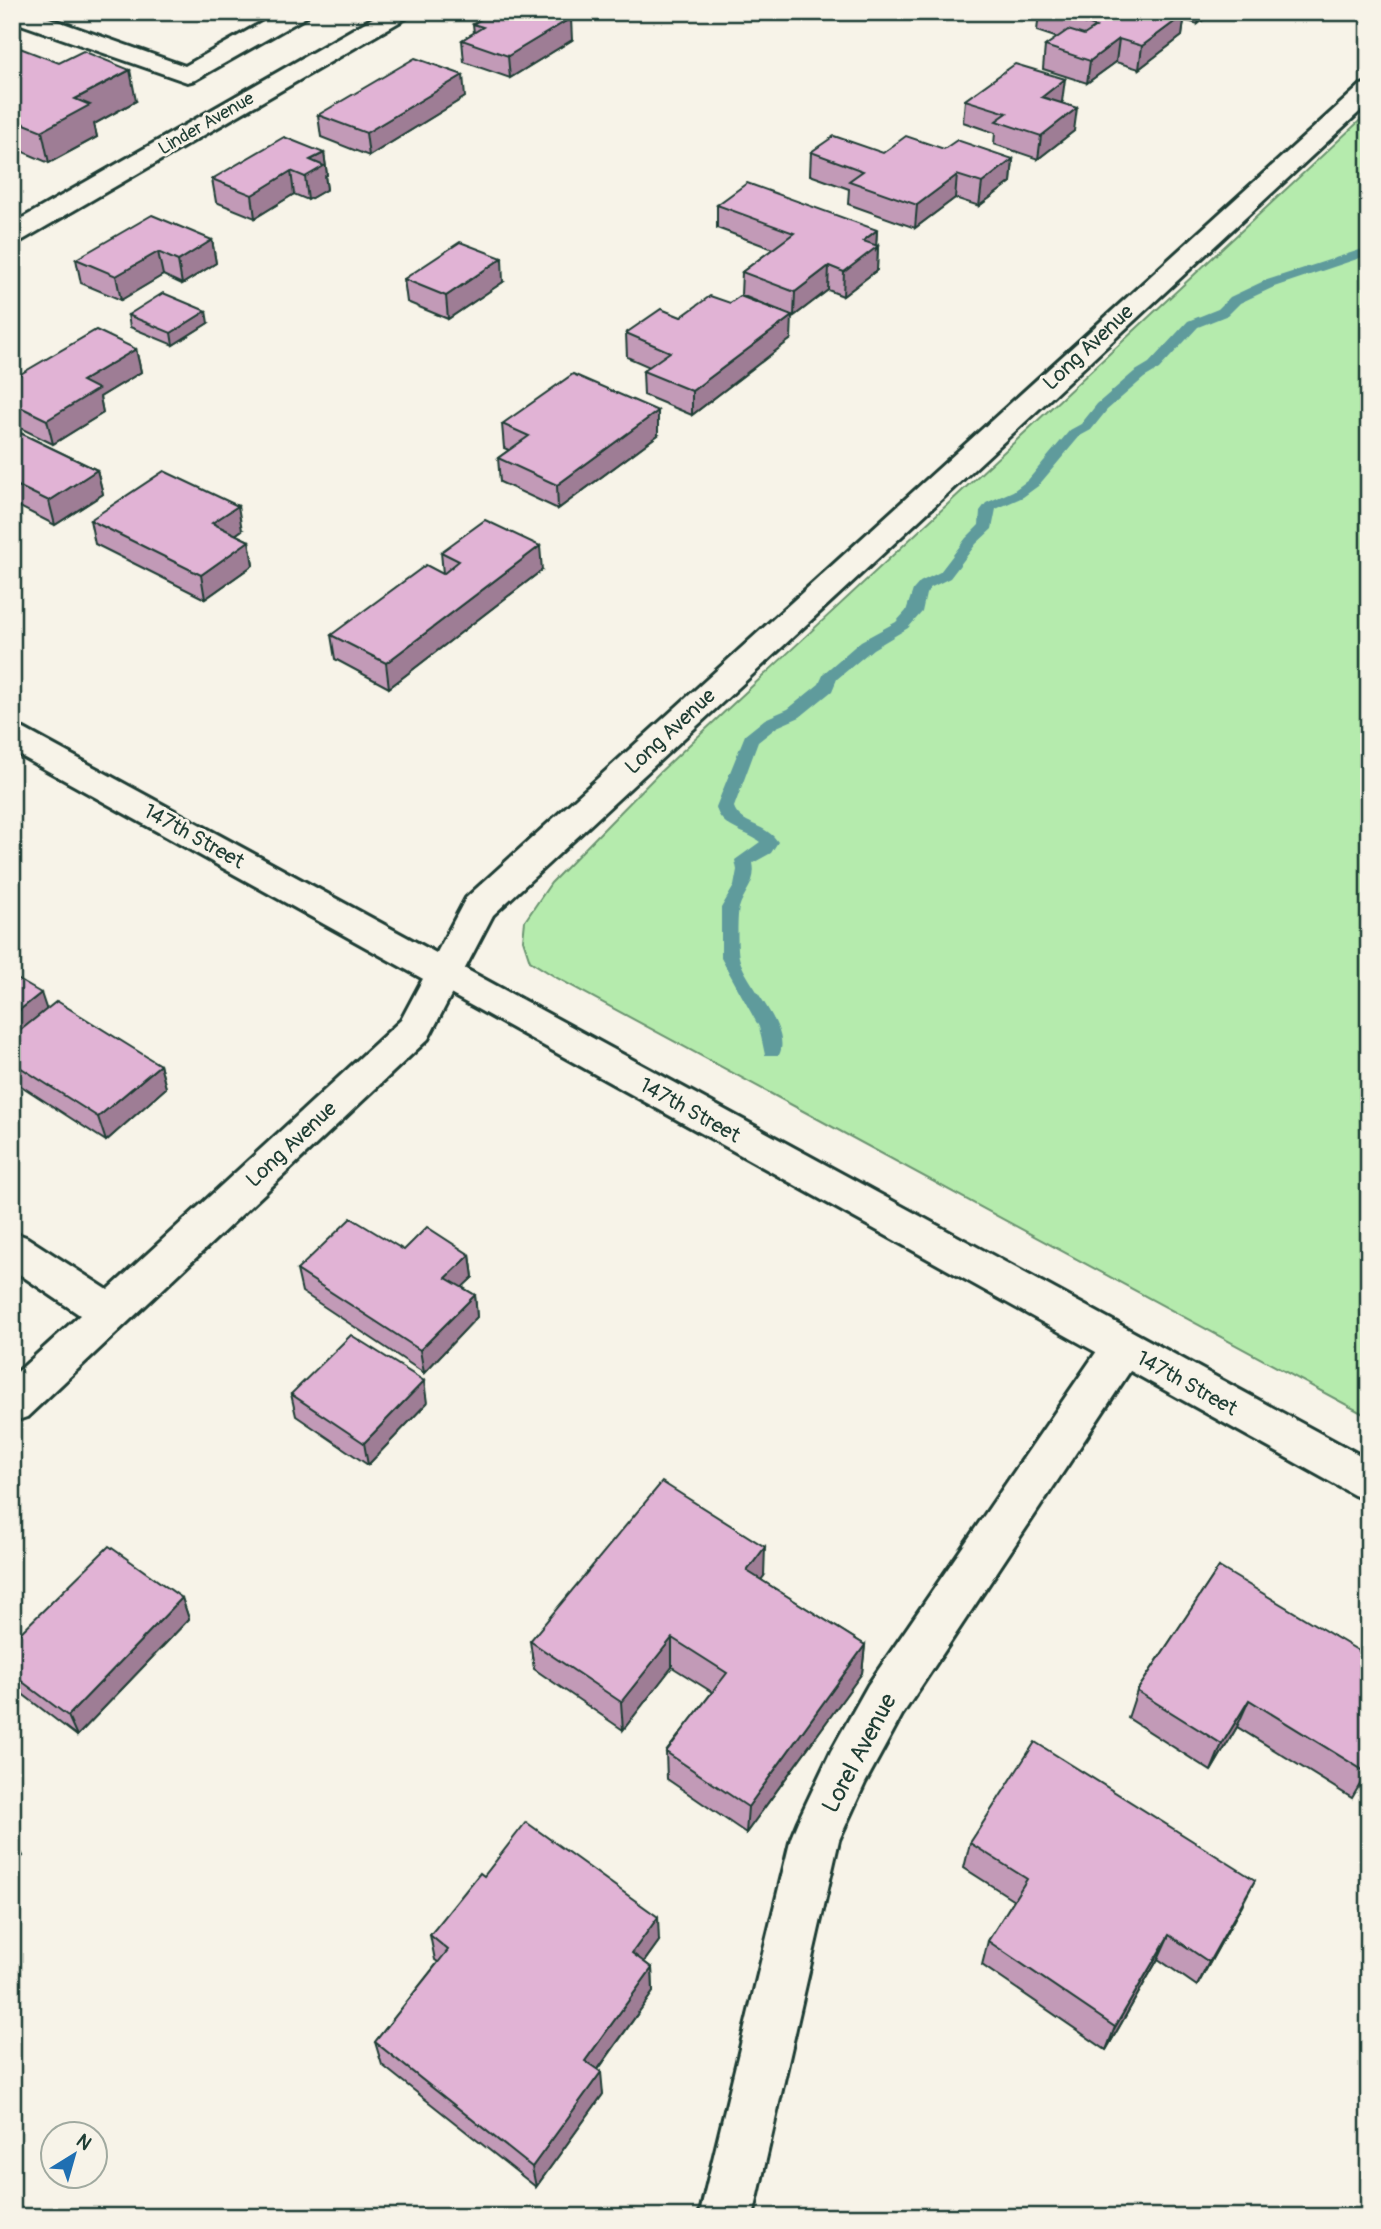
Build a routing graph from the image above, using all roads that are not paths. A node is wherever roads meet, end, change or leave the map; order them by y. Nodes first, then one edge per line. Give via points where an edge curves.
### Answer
1 (298, 12) edge
2 (400, 12) edge
3 (12, 13) edge
4 (1369, 90) edge
5 (12, 235) edge
6 (12, 737) edge
7 (443, 974) junction
8 (12, 1248) edge
9 (109, 1312) junction
10 (1123, 1347) junction
11 (12, 1404) edge
12 (1369, 1482) edge
13 (726, 2217) edge

1 - 3 street via 187,75
2 - 5 street, Linder Avenue
4 - 7 street, Long Avenue via 479,907
6 - 7 street, 147th Street
7 - 9 street, Long Avenue via 415,1029
7 - 10 street, 147th Street
8 - 9 street
9 - 11 street, Long Avenue
10 - 12 street, 147th Street
10 - 13 street, Lorel Avenue via 884,1700 815,1838

